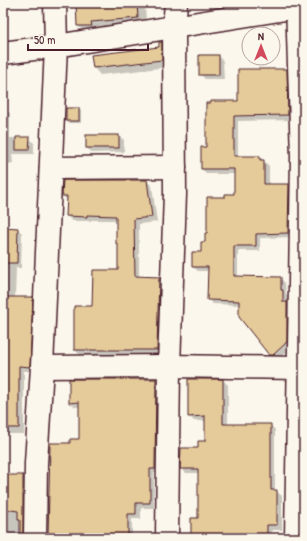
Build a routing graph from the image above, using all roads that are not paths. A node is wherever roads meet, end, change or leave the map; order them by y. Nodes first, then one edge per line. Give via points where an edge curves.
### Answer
1 (55, 3) edge
2 (176, 3) edge
3 (299, 5) edge
4 (174, 27) junction
5 (56, 46) junction
6 (3, 53) edge
7 (303, 157) edge
8 (175, 167) junction
9 (51, 168) junction
10 (169, 366) junction
11 (42, 367) junction
12 (299, 368) junction
13 (35, 538) edge
14 (167, 538) edge
15 (296, 538) edge

1 - 5 street
2 - 4 street
3 - 4 street
3 - 7 street
4 - 5 street
4 - 8 street
5 - 6 street
5 - 9 street
7 - 12 street
8 - 9 street
8 - 10 street
9 - 11 street
10 - 11 street
10 - 12 street
10 - 14 street
11 - 13 street via 36,463
12 - 15 street

